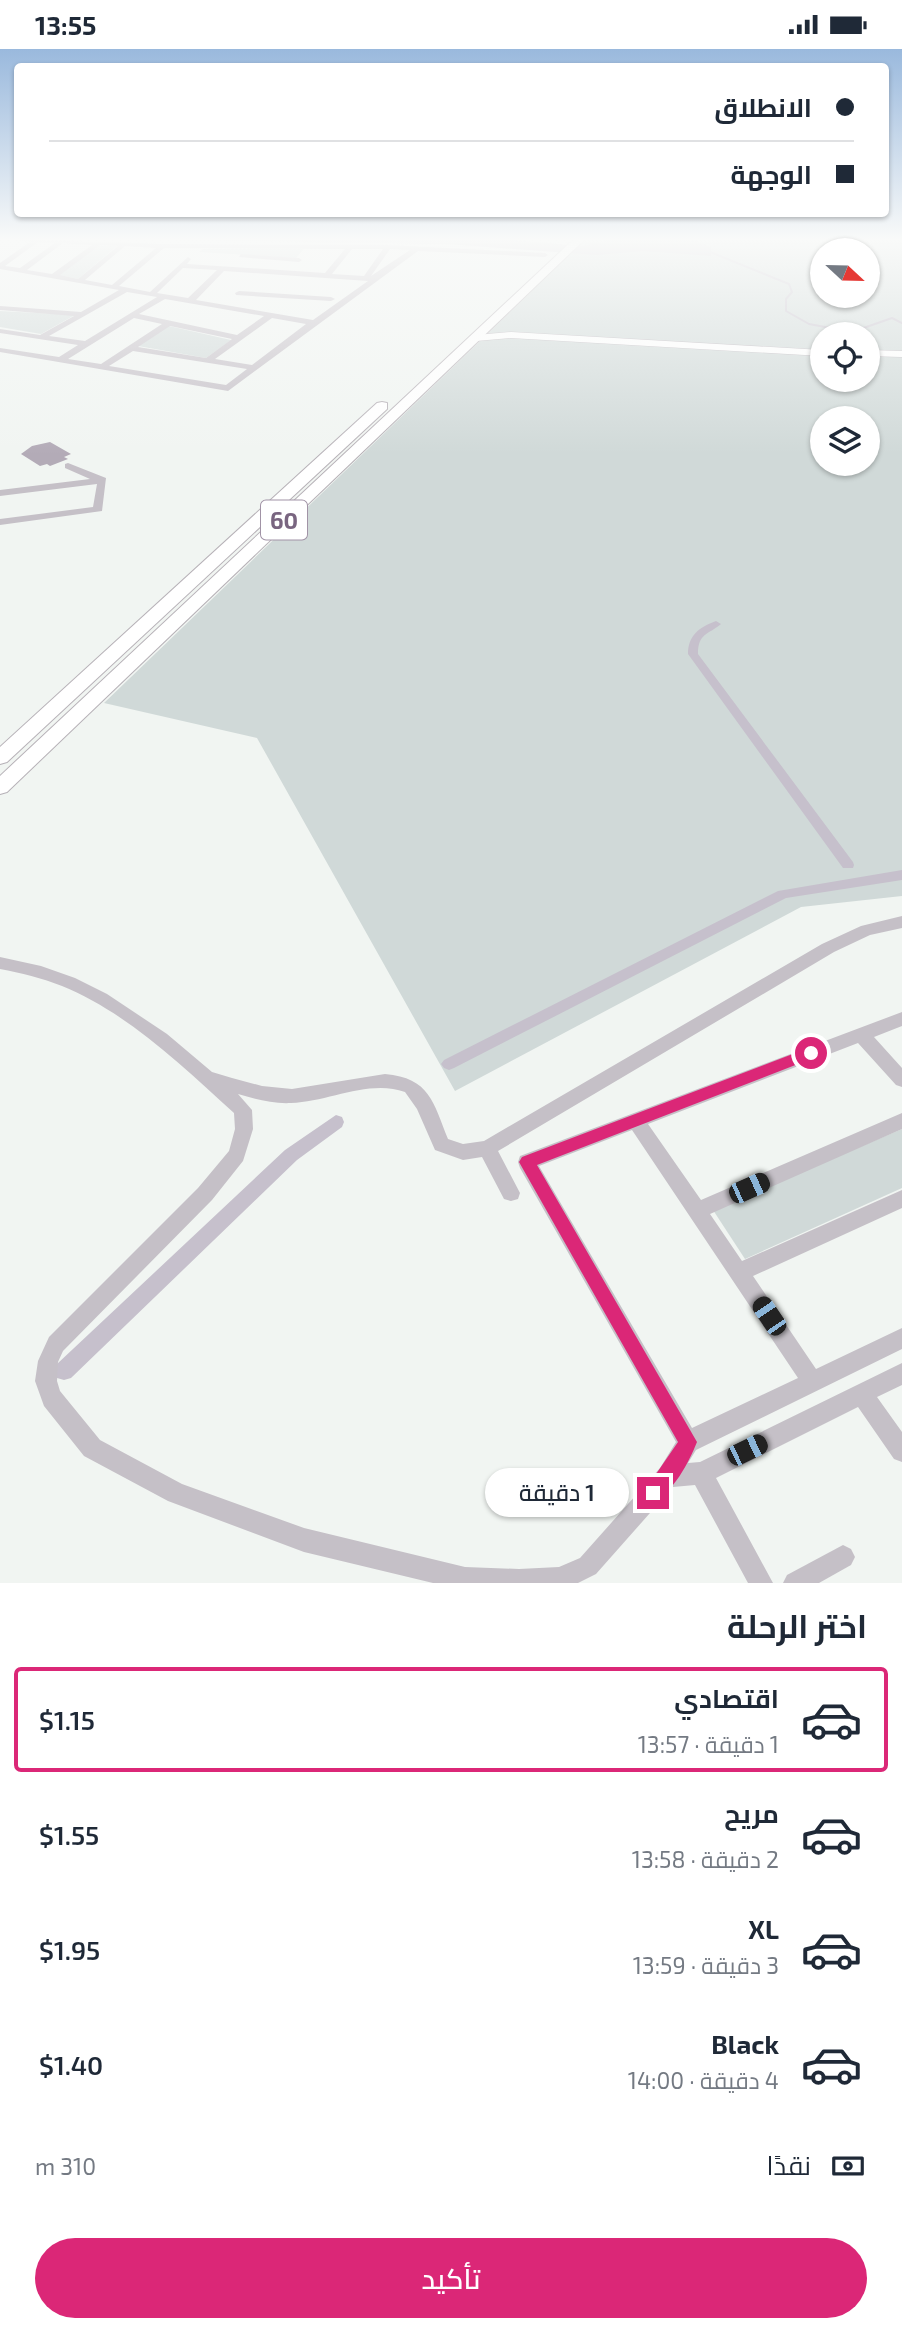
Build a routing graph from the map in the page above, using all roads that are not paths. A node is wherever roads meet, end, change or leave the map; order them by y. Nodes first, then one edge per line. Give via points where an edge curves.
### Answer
1 (26, 311) edge
2 (88, 311) edge
3 (138, 311) edge
4 (210, 311) edge
5 (239, 311) edge
6 (268, 311) edge
7 (326, 311) edge
8 (329, 311) edge
9 (492, 311) edge
10 (503, 311) edge
11 (82, 314) junction
12 (324, 314) junction
13 (132, 315) junction
14 (269, 316) junction
15 (169, 323) junction
16 (259, 323) junction
17 (312, 323) junction
18 (490, 324) junction
19 (0, 331) edge
20 (511, 335) junction
21 (42, 337) junction
22 (238, 338) junction
23 (476, 338) junction
24 (86, 344) junction
25 (132, 348) junction
26 (0, 350) edge
27 (810, 352) edge
28 (880, 353) edge
29 (902, 354) edge
30 (60, 360) junction
31 (208, 360) junction
32 (102, 367) junction
33 (255, 368) junction
34 (68, 465) dead end
35 (310, 472) junction
36 (330, 476) junction
37 (103, 481) junction
38 (0, 493) edge
39 (0, 522) edge
40 (0, 758) edge
41 (0, 787) edge
42 (902, 922) edge
43 (0, 963) edge
44 (902, 1019) edge
45 (861, 1034) junction
46 (205, 1076) junction
47 (902, 1080) edge
48 (636, 1120) junction
49 (902, 1121) edge
50 (487, 1148) junction
51 (511, 1193) dead end
52 (902, 1199) edge
53 (698, 1210) junction
54 (739, 1272) junction
55 (902, 1338) edge
56 (902, 1374) edge
57 (813, 1383) junction
58 (862, 1394) junction
59 (688, 1442) junction
60 (902, 1451) edge
61 (701, 1473) junction
62 (668, 1476) junction
63 (843, 1557) dead end
64 (503, 1582) edge
65 (761, 1583) edge
66 (795, 1583) edge

1 - 11 street
2 - 11 street
3 - 13 street
4 - 16 street
5 - 14 street
6 - 12 street
7 - 12 street
8 - 12 street
9 - 35 highway, 60
10 - 18 highway, 60
11 - 21 street
12 - 17 street
13 - 15 street
13 - 24 street
14 - 16 street
14 - 17 street
15 - 22 street
15 - 25 street
16 - 22 street
17 - 33 street
18 - 20 main road
18 - 23 highway, 60
19 - 21 street
20 - 23 main road
20 - 27 main road
21 - 24 street
22 - 31 street
23 - 36 highway, 60
24 - 30 street
25 - 31 street
25 - 32 street
26 - 30 street
28 - 29 main road
30 - 32 street
31 - 33 street
32 - 33 street via 228,388
34 - 37 street
35 - 36 highway
35 - 40 highway, 60
36 - 41 highway, 60
37 - 38 street
37 - 39 street via 98,509
42 - 50 street via 866,930 828,948
43 - 46 street via 65,981 111,1002
44 - 45 street
45 - 47 street
45 - 48 street
46 - 50 street via 264,1094 294,1096 402,1083 417,1092 441,1144 463,1152
46 - 64 street via 243,1110 244,1129 237,1155 205,1194 56,1344 46,1381 52,1398 92,1448 176,1493 304,1540 465,1579
48 - 53 street
48 - 59 street via 527,1162
49 - 53 street
50 - 51 street
52 - 54 street
53 - 54 street
54 - 57 street
55 - 57 street
56 - 58 street
57 - 59 street
58 - 60 street
58 - 61 street
59 - 62 street
61 - 62 street
61 - 65 street
62 - 64 street via 588,1566 560,1579
63 - 66 street

